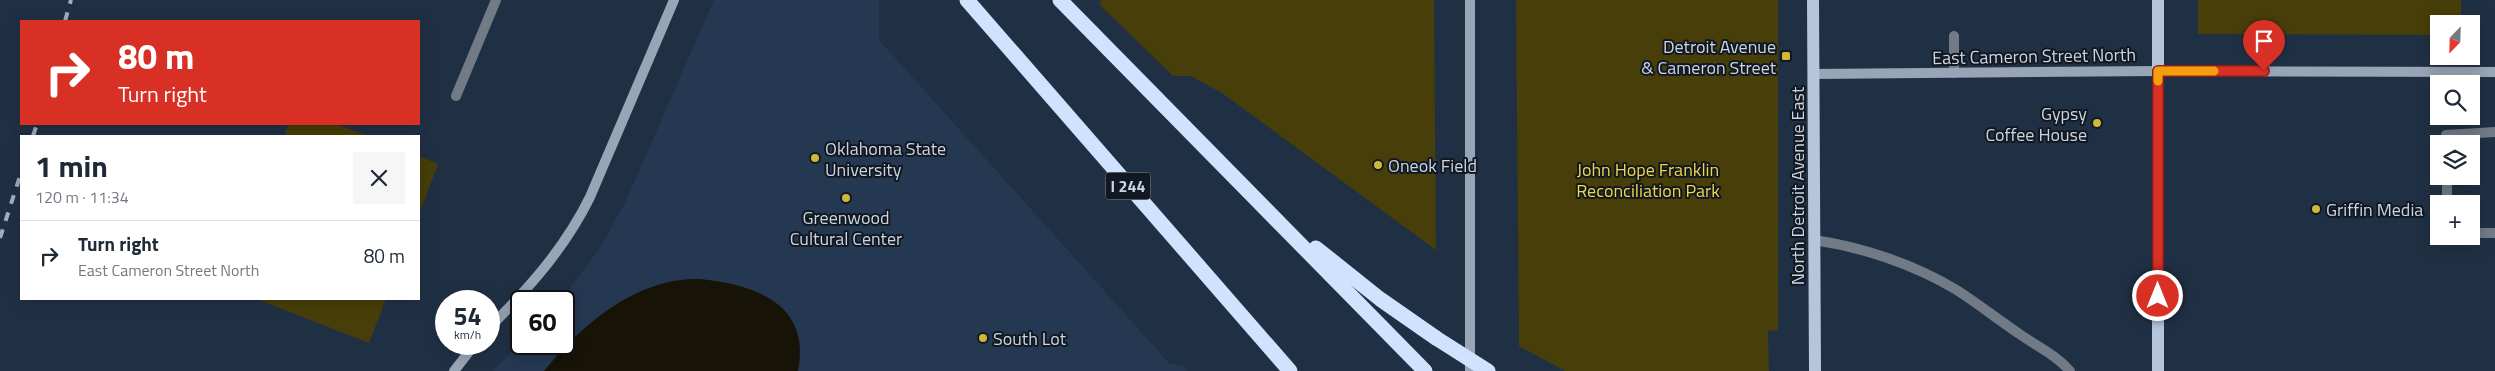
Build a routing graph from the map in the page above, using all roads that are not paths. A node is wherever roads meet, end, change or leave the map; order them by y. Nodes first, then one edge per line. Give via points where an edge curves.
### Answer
1 (496, 0) edge
2 (674, 0) edge
3 (967, 0) edge
4 (1060, 0) edge
5 (1470, 0) edge
6 (1813, 0) edge
7 (2158, 0) edge
8 (1954, 36) dead end
9 (2158, 71) junction
10 (2495, 72) edge
11 (1954, 73) junction
12 (1814, 74) junction
13 (456, 96) dead end
14 (1179, 122) junction
15 (2495, 132) edge
16 (2446, 135) edge
17 (2480, 233) edge
18 (2495, 233) edge
19 (1814, 240) junction
20 (500, 317) edge
21 (466, 355) edge
22 (454, 371) edge
23 (1290, 371) edge
24 (1425, 371) edge
25 (1470, 371) edge
26 (1488, 371) edge
27 (1815, 371) edge
28 (2070, 371) edge
29 (2158, 371) edge

1 - 13 lane
2 - 20 street via 575,226 539,277
3 - 23 highway, I 244
4 - 14 highway
5 - 25 street
6 - 12 main road, North Detroit Avenue East
7 - 9 main road
8 - 11 lane
9 - 10 street, East Cameron Street North
9 - 11 street, East Cameron Street North
9 - 29 main road
11 - 12 street, East Cameron Street North
12 - 19 main road, North Detroit Avenue East
14 - 24 highway
14 - 26 highway, bridge via 1338,267 1436,338
15 - 16 lane
17 - 18 lane
19 - 27 main road, North Detroit Avenue East
19 - 28 lane via 1846,244 1921,271 2056,356
21 - 22 street

